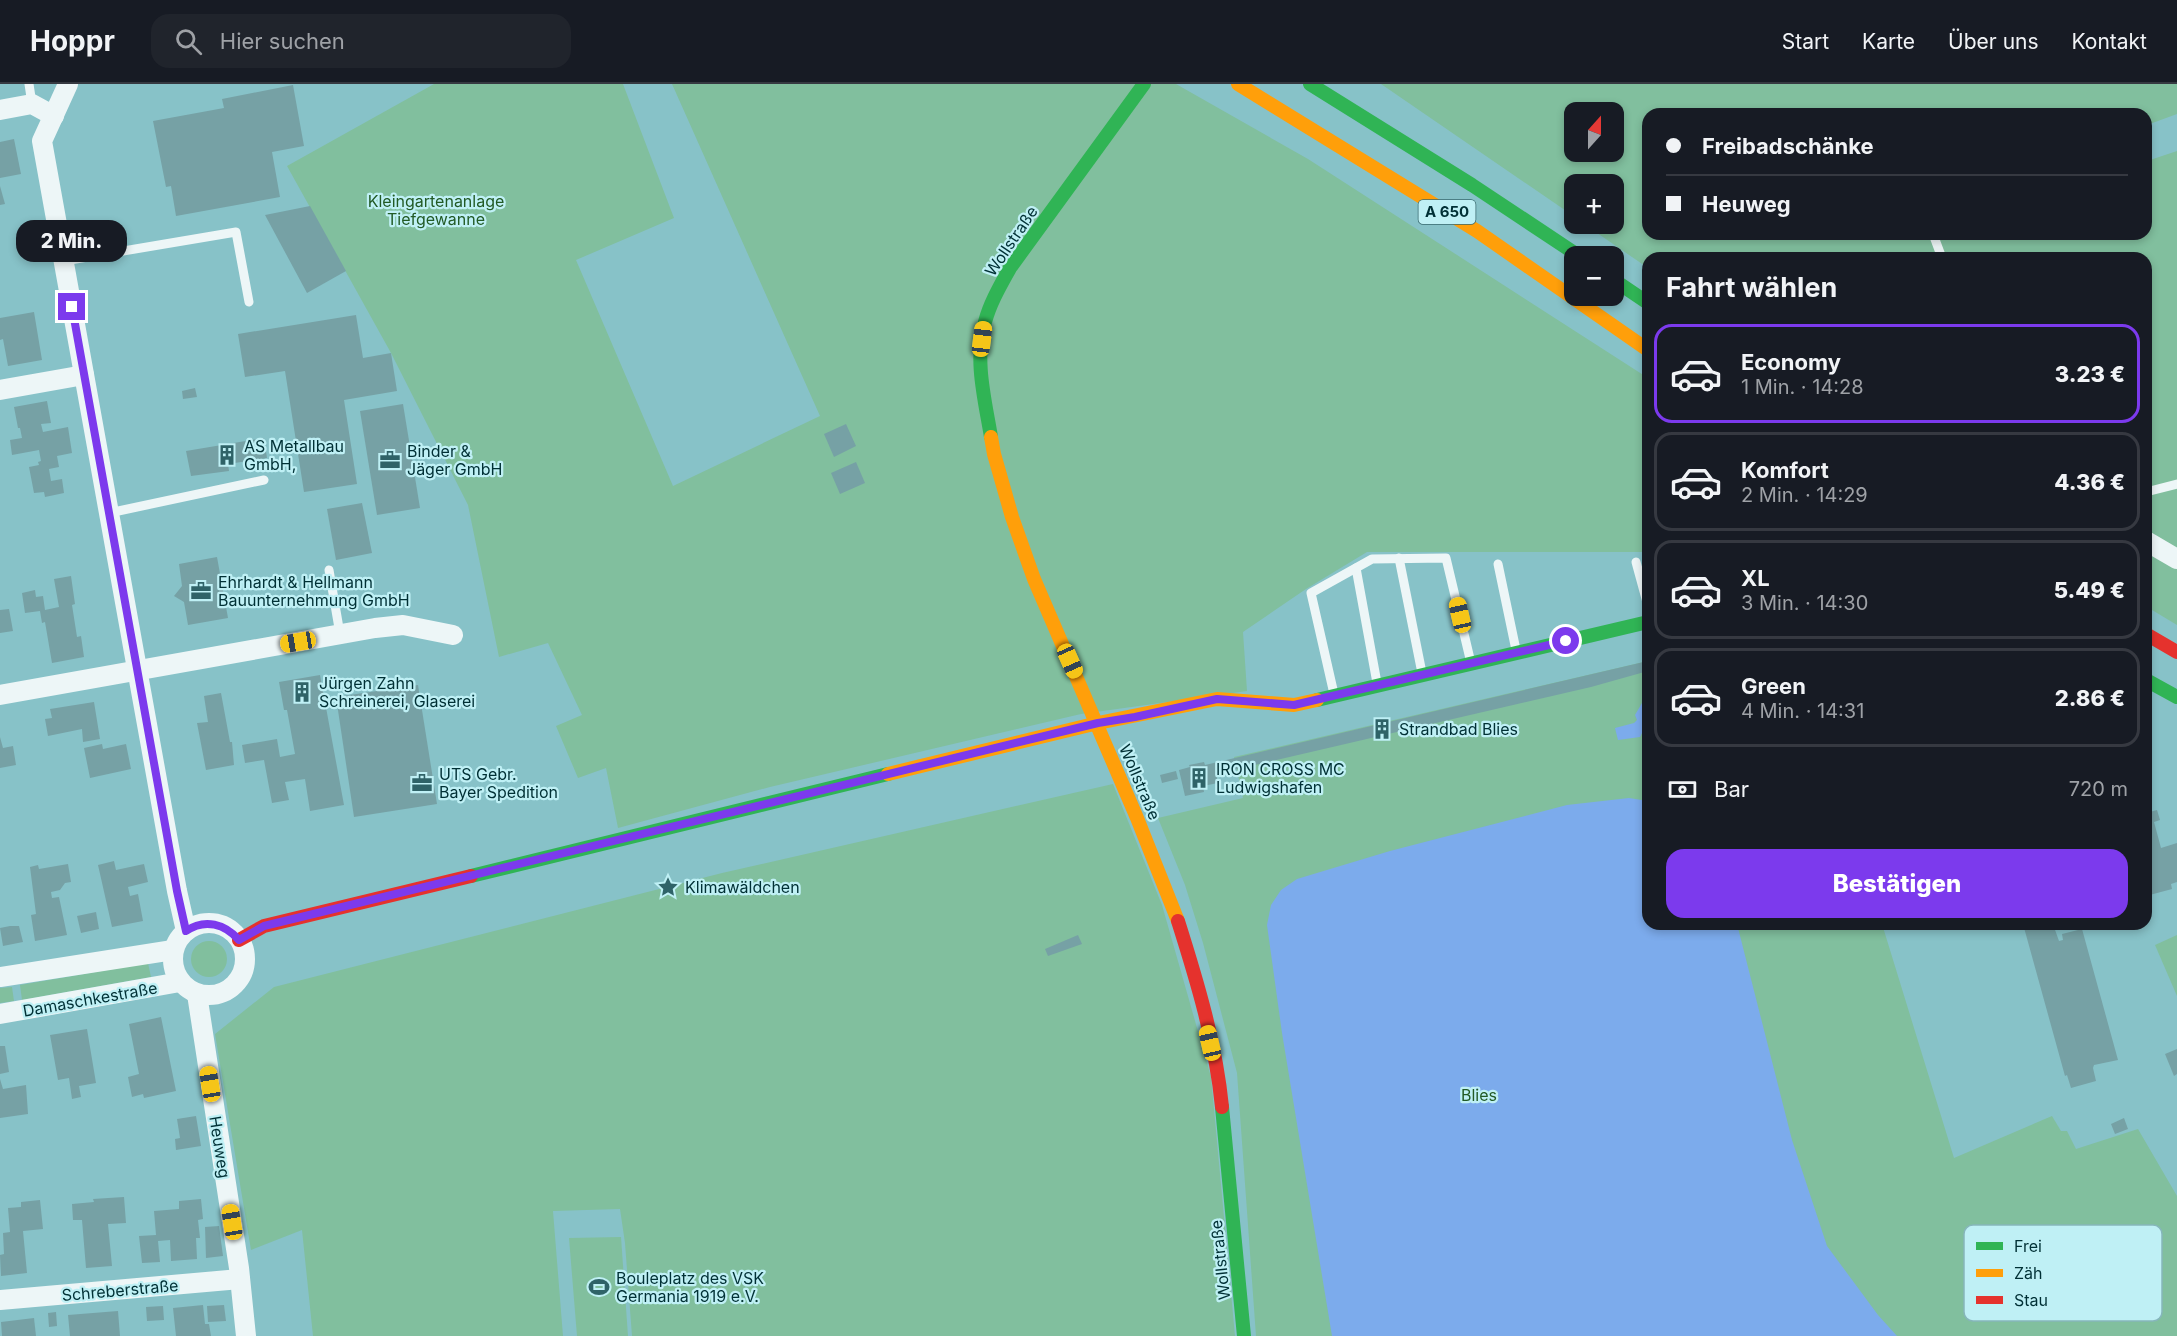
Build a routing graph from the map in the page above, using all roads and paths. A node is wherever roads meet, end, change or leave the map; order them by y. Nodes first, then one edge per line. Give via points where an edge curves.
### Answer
1 (29, 84) edge
2 (68, 84) edge
3 (1144, 84) edge
4 (1238, 84) edge
5 (1310, 84) edge
6 (32, 104) junction
7 (0, 110) edge
8 (54, 116) junction
9 (1564, 246) edge
10 (64, 261) junction
11 (1624, 287) edge
12 (1642, 299) edge
13 (249, 302) dead end
14 (1642, 346) edge
15 (84, 375) junction
16 (0, 390) edge
17 (264, 480) dead end
18 (2177, 484) edge
19 (2152, 490) edge
20 (109, 513) junction
21 (2152, 544) edge
22 (1399, 558) junction
23 (2177, 560) edge
24 (1636, 562) dead end
25 (1498, 564) dead end
26 (1356, 568) junction
27 (329, 570) dead end
28 (1642, 584) edge
29 (1642, 622) edge
30 (340, 634) junction
31 (453, 635) dead end
32 (2152, 637) edge
33 (2177, 652) edge
34 (1516, 653) junction
35 (1471, 664) junction
36 (138, 670) junction
37 (1423, 675) junction
38 (2152, 683) edge
39 (1377, 686) junction
40 (0, 696) edge
41 (1335, 696) junction
42 (2177, 697) edge
43 (1098, 723) junction
44 (186, 931) junction
45 (239, 940) junction
46 (173, 950) junction
47 (0, 977) edge
48 (188, 988) junction
49 (0, 1014) edge
50 (240, 1279) junction
51 (0, 1300) edge
52 (246, 1336) edge
53 (1244, 1336) edge

1 - 6 lane
2 - 8 street
3 - 43 main road, Wollstraße via 993,296 980,355 994,454 1012,517 1034,579
4 - 14 main road, A 650 via 1478,231
5 - 9 main road, A 650
6 - 7 street
6 - 8 street
8 - 10 street via 42,141
10 - 13 lane via 236,232
10 - 15 street
11 - 12 main road
15 - 16 street
15 - 20 street
17 - 20 lane
18 - 19 lane
20 - 36 street
21 - 23 street
22 - 26 lane via 1372,558
22 - 35 lane via 1446,558
22 - 37 lane
24 - 28 lane
25 - 34 lane
26 - 39 lane
26 - 41 lane via 1311,593
27 - 30 lane
29 - 34 main road
30 - 31 street via 403,625
30 - 36 street
32 - 33 main road
34 - 35 main road
35 - 37 main road
36 - 40 street
36 - 44 street
37 - 39 main road
38 - 42 main road
39 - 41 main road
41 - 43 main road via 1294,705 1217,699
43 - 45 main road via 264,926
43 - 53 main road, Wollstraße via 1173,906 1204,1014 1219,1079
44 - 45 street via 192,926 212,924 223,926
44 - 46 street
45 - 48 street via 244,966 236,984 218,994
46 - 47 street, Damaschkestraße
46 - 48 street via 175,973
48 - 49 street, Damaschkestraße
48 - 50 street, Heuweg
50 - 51 street, Schreberstraße
50 - 52 street, Heuweg

